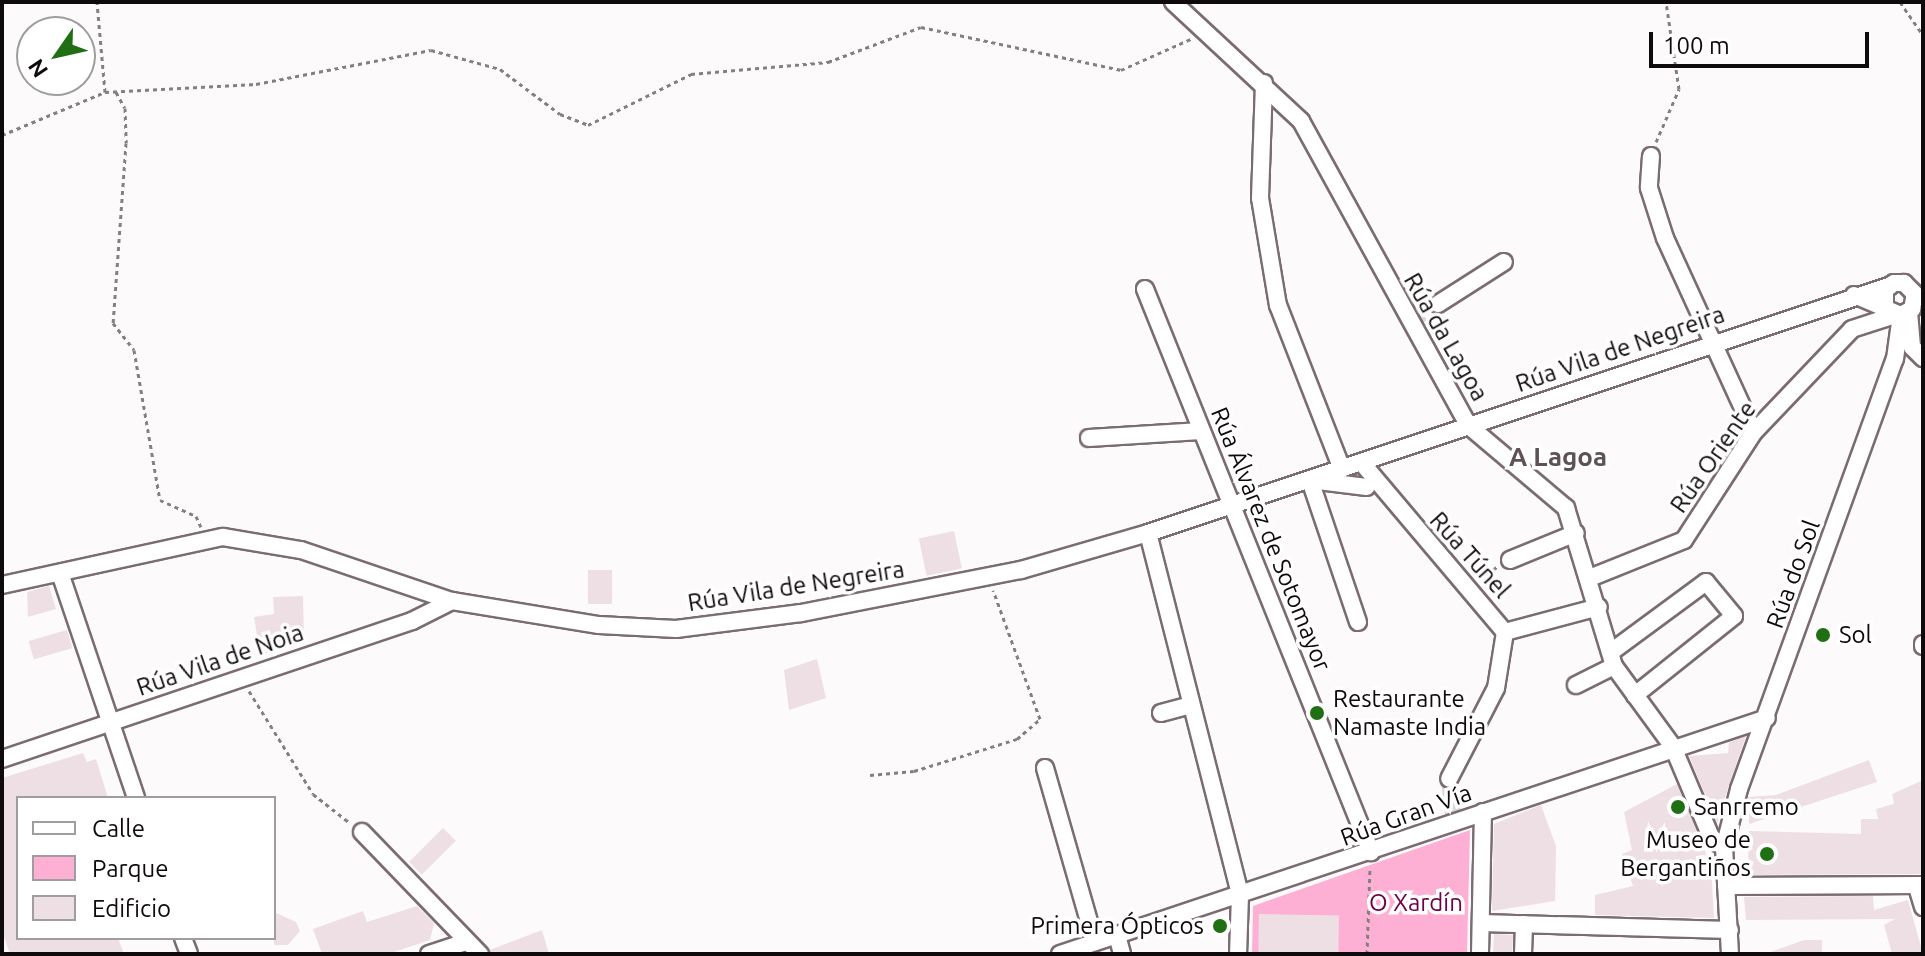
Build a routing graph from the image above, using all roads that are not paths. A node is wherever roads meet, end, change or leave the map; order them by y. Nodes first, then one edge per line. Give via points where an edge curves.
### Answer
1 (1173, 2) edge
2 (1264, 83) junction
3 (1651, 156) road end
4 (1504, 262) dead end
5 (1918, 282) edge
6 (1889, 286) junction
7 (1145, 289) dead end
8 (1854, 295) junction
9 (1438, 304) tunnel mouth
10 (1897, 312) junction
11 (1714, 341) junction
12 (1923, 358) edge
13 (1469, 426) junction
14 (1201, 431) junction
15 (1754, 432) junction
16 (1089, 438) dead end
17 (1387, 454) junction
18 (1353, 466) junction
19 (1310, 480) junction
20 (1329, 482) junction
21 (1379, 492) junction
22 (1316, 498) junction
23 (1231, 507) junction
24 (1148, 533) junction
25 (1576, 533) junction
26 (1510, 560) road end
27 (60, 573) junction
28 (1592, 577) junction
29 (2, 585) edge
30 (452, 601) junction
31 (1599, 607) junction
32 (1358, 622) dead end
33 (1505, 632) junction
34 (1612, 659) junction
35 (1576, 685) dead end
36 (1635, 695) junction
37 (1191, 705) junction
38 (1161, 713) dead end
39 (1767, 718) junction
40 (109, 722) junction
41 (1673, 747) junction
42 (2, 759) edge
43 (1045, 768) dead end
44 (1449, 779) tunnel mouth
45 (135, 796) edge
46 (1483, 812) junction
47 (362, 832) road end
48 (1724, 848) junction
49 (1371, 852) junction
50 (1726, 886) junction
51 (1920, 886) edge
52 (1240, 895) junction
53 (1923, 907) edge
54 (1481, 923) junction
55 (1524, 924) junction
56 (1730, 930) junction
57 (1117, 935) junction
58 (467, 942) junction
59 (1095, 942) junction
60 (429, 954) edge
61 (480, 954) edge
62 (1060, 954) edge
63 (1122, 954) edge
64 (1238, 954) edge
65 (1480, 954) edge
66 (1523, 954) edge
67 (1730, 954) edge

1 - 2 street, Rúa da Lagoa
2 - 13 street, Rúa da Lagoa via 1301,121
2 - 18 street, Rúa Túnel via 1260,198 1278,305
3 - 11 street via 1649,188 1665,238
4 - 9 street
5 - 6 street, Rúa do Sol
5 - 10 street, Rúa do Sol via 1916,299
6 - 8 street, Rúa Vila de Negreira
6 - 10 street, Rúa do Sol
7 - 14 street, Rúa Álvarez de Sotomayor
8 - 10 street
8 - 11 street, Rúa Vila de Negreira
10 - 12 street via 1912,347
10 - 15 street, Rúa Oriente via 1852,329
10 - 39 street, Rúa do Sol via 1895,359
11 - 13 street, Rúa Vila de Negreira
11 - 15 street
13 - 17 street, Rúa Vila de Negreira
13 - 25 street, Rúa da Lagoa via 1557,496
14 - 16 street
14 - 23 street, Rúa Álvarez de Sotomayor
15 - 28 street, Rúa Oriente via 1684,540
17 - 18 street, Rúa Vila de Negreira
17 - 21 street
18 - 19 street, Rúa Vila de Negreira
18 - 21 street, Rúa Túnel
19 - 20 street, Rúa Vila de Negreira
19 - 22 street
19 - 23 street, Rúa Vila de Negreira
20 - 21 street, Rúa Vila de Negreira
20 - 22 street
21 - 33 street, Rúa Túnel
22 - 32 street
23 - 24 street, Rúa Vila de Negreira
23 - 49 street, Rúa Álvarez de Sotomayor
24 - 30 street, Rúa Vila de Negreira via 989,577 676,629 599,625
24 - 37 street
25 - 26 street
25 - 28 street, Rúa da Lagoa
27 - 29 street, Rúa Vila de Negreira
27 - 30 street, Rúa Vila de Negreira via 202,539 246,538 301,550
27 - 40 street
28 - 31 street, Rúa da Lagoa
30 - 40 street, Rúa Vila de Noia via 412,621
31 - 33 street
31 - 34 street, Rúa da Lagoa
33 - 44 street, Rúa Túnel via 1496,688
34 - 35 street
34 - 36 street, Rúa da Lagoa
34 - 36 street via 1706,582 1734,616
36 - 41 street, Rúa da Lagoa
37 - 38 street
37 - 52 street
39 - 41 street, Rúa Gran Vía
39 - 48 street, Rúa do Sol via 1739,789
40 - 42 street, Rúa Vila de Noia
40 - 45 street
41 - 46 street, Rúa Gran Vía
41 - 48 street, Rúa da Lagoa via 1711,837
43 - 59 street
46 - 49 street, Rúa Gran Vía
46 - 54 street
47 - 58 street
48 - 50 street
49 - 52 street, Rúa Gran Vía
50 - 51 street
50 - 56 street
51 - 53 street
52 - 57 street, Rúa Gran Vía
52 - 64 street
54 - 55 street
54 - 65 street
55 - 56 street
55 - 66 street
56 - 67 street
57 - 59 street, Rúa Gran Vía
57 - 63 street
58 - 60 street
58 - 61 street
59 - 62 street, Rúa Gran Vía

